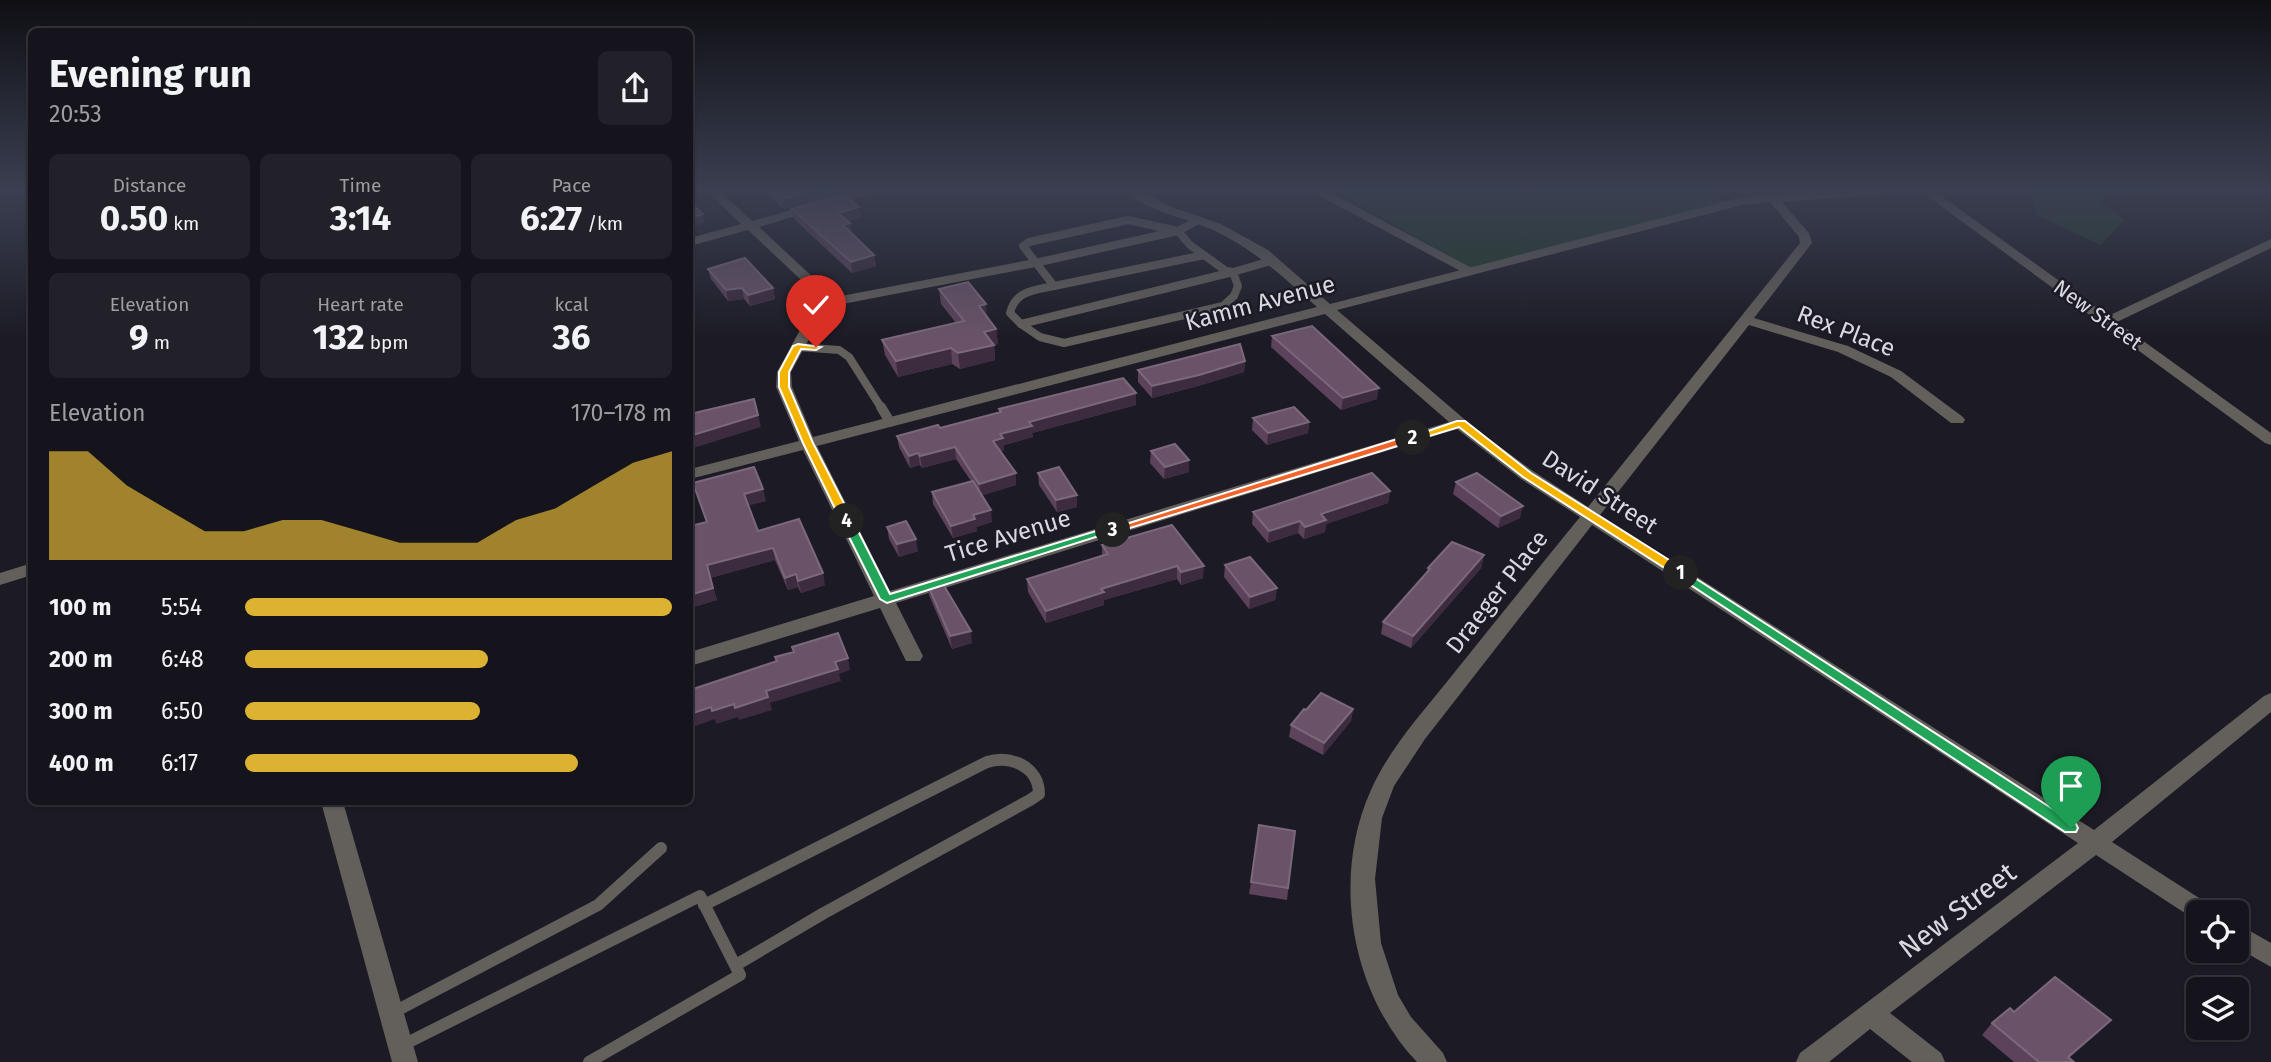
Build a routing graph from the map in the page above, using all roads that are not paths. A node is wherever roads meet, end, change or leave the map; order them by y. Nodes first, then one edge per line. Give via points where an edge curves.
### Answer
1 (765, 240) edge
2 (1039, 240) edge
3 (1140, 240) edge
4 (1187, 240) edge
5 (1241, 240) edge
6 (1410, 240) edge
7 (1592, 240) edge
8 (1806, 240) edge
9 (1993, 240) edge
10 (2271, 243) edge
11 (1204, 255) junction
12 (1271, 261) junction
13 (1035, 263) junction
14 (1469, 271) junction
15 (1233, 272) junction
16 (1054, 286) junction
17 (821, 304) junction
18 (1327, 309) junction
19 (1747, 320) junction
20 (2107, 322) junction
21 (1020, 324) junction
22 (798, 346) junction
23 (1957, 420) dead end
24 (890, 422) junction
25 (1461, 423) junction
26 (2271, 440) edge
27 (808, 443) junction
28 (693, 473) edge
29 (1589, 514) junction
30 (28, 570) edge
31 (0, 579) edge
32 (887, 599) junction
33 (913, 656) dead end
34 (693, 658) edge
35 (2271, 701) edge
36 (333, 805) edge
37 (2095, 844) junction
38 (661, 848) dead end
39 (2186, 902) edge
40 (704, 905) junction
41 (2249, 942) edge
42 (2271, 956) edge
43 (736, 965) junction
44 (1870, 1013) junction
45 (391, 1014) junction
46 (403, 1054) edge
47 (589, 1062) edge
48 (1434, 1062) edge
49 (1810, 1062) edge
50 (1932, 1062) edge

1 - 17 street via 823,293
2 - 13 lane via 1023,246
3 - 13 lane
4 - 11 lane
5 - 12 street, David Street
6 - 14 lane
7 - 14 street, Kamm Avenue
8 - 19 street, Draeger Place
9 - 20 street, New Street
10 - 20 street
11 - 15 lane
11 - 16 lane
12 - 15 lane
12 - 18 street, David Street
13 - 16 lane
13 - 17 lane
14 - 18 street, Kamm Avenue
15 - 21 lane
15 - 21 lane via 1238,286 1223,306 1064,343 1032,336
16 - 21 lane via 1017,295 1011,301 1010,313
17 - 22 street
18 - 24 street, Kamm Avenue
18 - 25 street, David Street
19 - 23 street, Rex Place via 1843,349 1895,374
19 - 29 street, Draeger Place
20 - 26 street, New Street
22 - 24 lane via 839,350 849,357
22 - 27 street via 784,372 784,387
24 - 27 street, Kamm Avenue
25 - 29 street, David Street via 1527,475
25 - 32 street, Tice Avenue
27 - 28 street, Kamm Avenue
27 - 32 street
29 - 37 street, David Street
29 - 48 street, Draeger Place via 1418,733 1381,789 1369,824 1362,859 1373,958 1402,1026
30 - 31 street
32 - 33 street
32 - 34 street, Tice Avenue
35 - 37 street, New Street
36 - 45 street
37 - 39 street, David Street
37 - 44 street, New Street
38 - 45 lane via 598,905
40 - 43 lane
40 - 43 lane via 987,762 1015,758 1038,783 1039,794 1030,800
40 - 46 lane via 699,896
41 - 42 street
43 - 47 lane via 740,975
44 - 49 street, New Street
44 - 50 street
45 - 46 street

